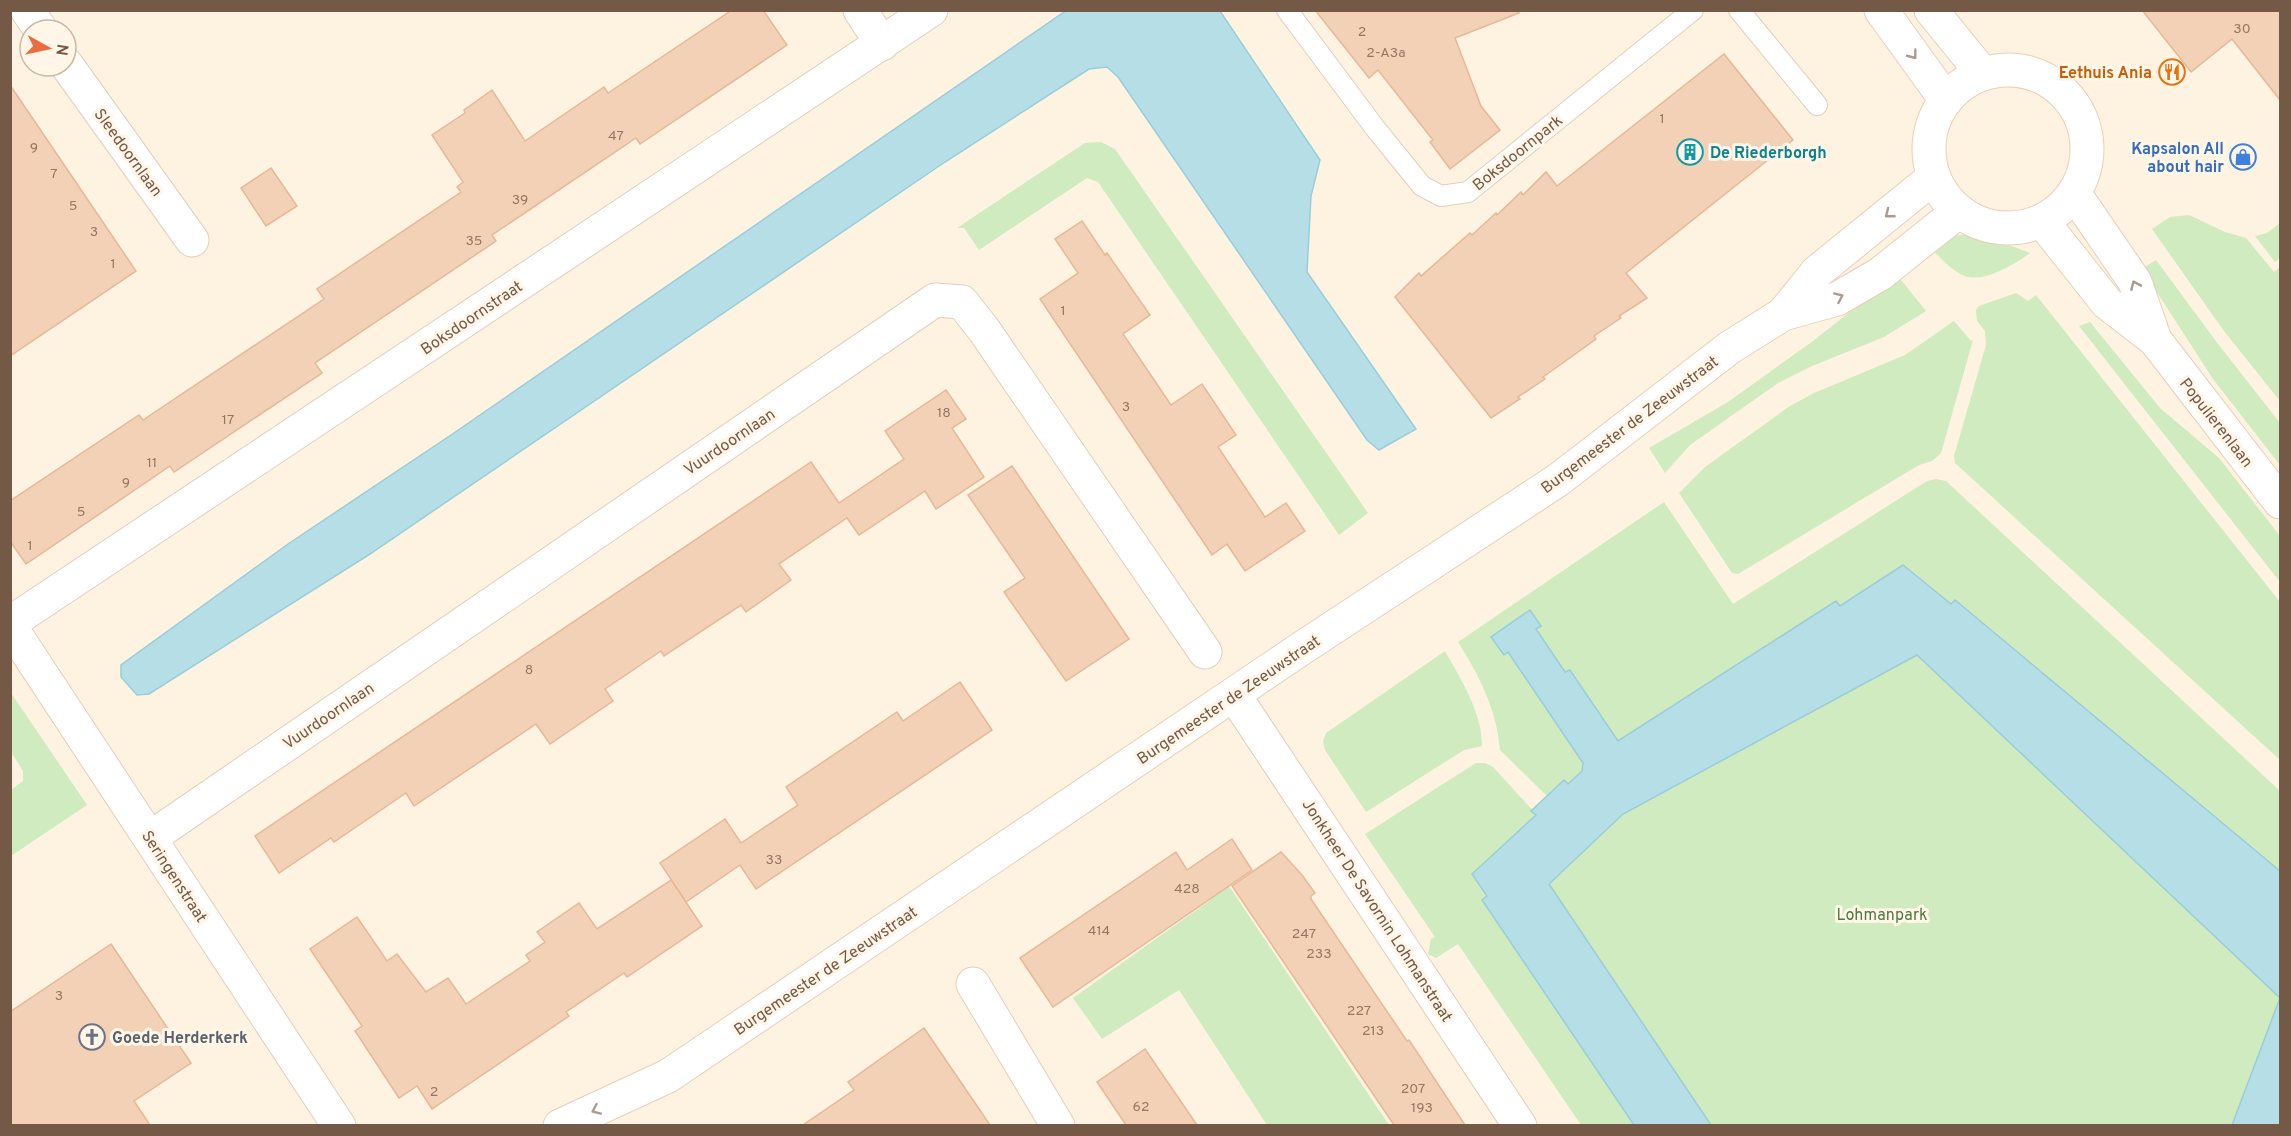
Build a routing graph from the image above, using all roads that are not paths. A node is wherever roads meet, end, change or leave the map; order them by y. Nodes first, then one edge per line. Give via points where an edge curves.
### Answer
1 (860, 10) edge
2 (931, 10) edge
3 (1287, 10) edge
4 (1693, 10) edge
5 (1739, 10) edge
6 (1881, 10) edge
7 (1930, 10) edge
8 (882, 44) junction
9 (1983, 74) junction
10 (76, 78) edge
11 (1946, 100) junction
12 (1817, 105) dead end
13 (1934, 177) junction
14 (2074, 193) junction
15 (1959, 211) junction
16 (2042, 221) junction
17 (192, 240) dead end
18 (1783, 314) junction
19 (2155, 340) junction
20 (2280, 502) edge
21 (10, 625) edge
22 (1205, 652) dead end
23 (1234, 695) junction
24 (150, 838) junction
25 (973, 984) dead end
26 (668, 1076) junction
27 (339, 1125) edge
28 (561, 1125) edge
29 (618, 1125) edge
30 (1058, 1125) edge
31 (1520, 1125) edge

1 - 8 street
2 - 8 street, Boksdoornstraat
3 - 4 lane, Boksdoornpark via 1422,186 1441,196 1468,192
5 - 12 lane
6 -> 11 street
7 - 9 street
8 - 21 street, Boksdoornstraat
9 - 11 street
9 - 14 street via 2004,70 2026,72 2064,93 2077,110 2087,152
10 - 17 street, Sleedoornlaan
11 - 13 street via 1935,117 1930,137
13 - 15 street
13 -> 18 street, Burgemeester de Zeeuwstraat via 1817,272
14 - 16 street
19 -> 14 street, Populierenlaan via 2135,282
15 - 16 street via 1977,222 1999,228
18 -> 15 street, Burgemeester de Zeeuwstraat via 1837,299 1880,274
16 - 19 street, Populierenlaan via 2107,303
18 - 23 street, Burgemeester de Zeeuwstraat via 1729,348 1558,480
19 - 20 street, Populierenlaan
21 - 24 street, Seringenstraat
22 - 24 street, Vuurdoornlaan via 984,330 962,302 934,300
23 - 26 street, Burgemeester de Zeeuwstraat
23 - 31 street, Jonkheer De Savornin Lohmanstraat
24 - 27 street, Seringenstraat
25 - 30 street
26 -> 28 street, Burgemeester de Zeeuwstraat
26 - 29 street, Burgemeester de Zeeuwstraat

